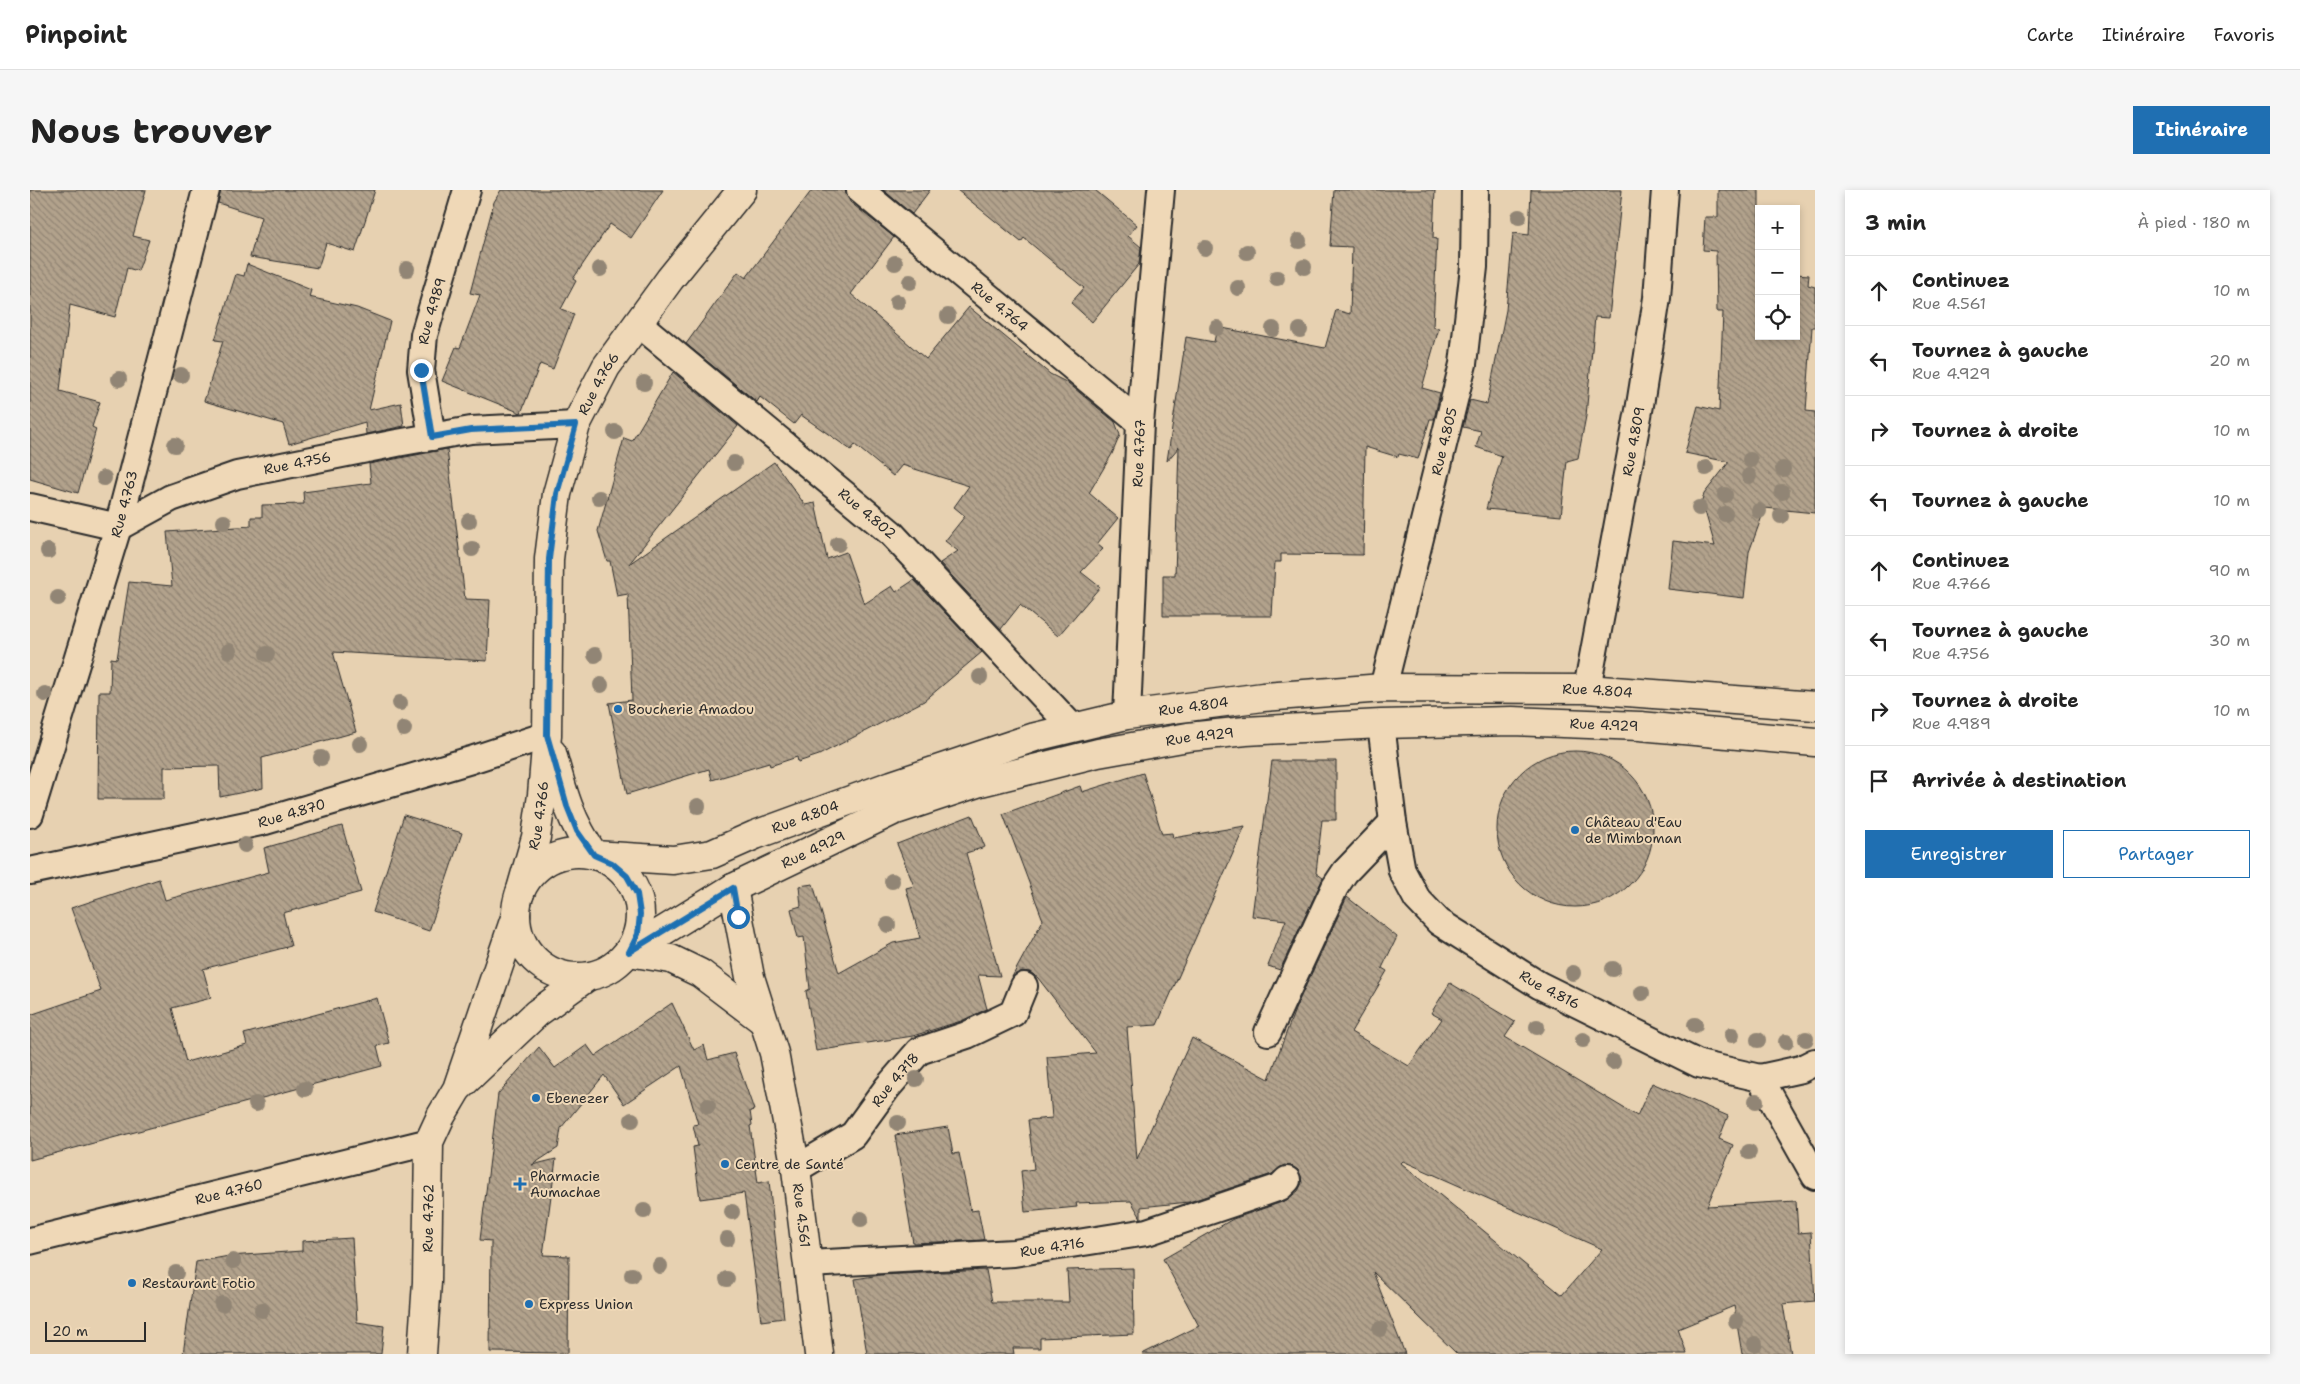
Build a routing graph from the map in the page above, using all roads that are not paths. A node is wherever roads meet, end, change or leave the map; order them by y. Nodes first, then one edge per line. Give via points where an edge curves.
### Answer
1 (206, 190) edge
2 (467, 190) edge
3 (742, 190) edge
4 (860, 190) edge
5 (1161, 190) edge
6 (1476, 190) edge
7 (1665, 190) edge
8 (638, 324) junction
9 (1140, 423) junction
10 (576, 425) junction
11 (432, 437) junction
12 (30, 507) edge
13 (118, 527) junction
14 (1383, 688) junction
15 (1587, 689) junction
16 (1815, 706) edge
17 (1127, 715) junction
18 (1381, 724) junction
19 (1072, 727) junction
20 (547, 735) junction
21 (1815, 742) edge
22 (30, 814) edge
23 (1393, 822) junction
24 (594, 855) junction
25 (30, 871) edge
26 (733, 888) junction
27 (518, 904) junction
28 (629, 952) junction
29 (587, 977) junction
30 (1024, 986) dead end
31 (762, 1020) junction
32 (1268, 1032) dead end
33 (1815, 1062) edge
34 (1760, 1078) junction
35 (457, 1089) junction
36 (429, 1142) junction
37 (796, 1169) junction
38 (1815, 1176) edge
39 (1287, 1180) dead end
40 (30, 1241) edge
41 (808, 1264) junction
42 (422, 1354) edge
43 (819, 1354) edge

1 - 13 street, Rue 4.763
2 - 11 street, Rue 4.989 via 424,335 421,370
3 - 8 main road, Rue 4.766
4 - 9 street, Rue 4.764
5 - 9 street, Rue 4.767
6 - 14 street, Rue 4.805 via 1474,267 1463,364
7 - 15 street, Rue 4.809 via 1656,308
8 - 10 main road, Rue 4.766 via 606,368
8 - 19 street, Rue 4.802 via 890,533
9 - 17 street, Rue 4.767
10 - 11 street, Rue 4.756 via 471,430
10 - 20 main road, Rue 4.766 via 557,494 549,559
11 - 13 street, Rue 4.756 via 237,475 171,498
12 - 13 street
13 - 22 street, Rue 4.763
14 - 15 main road, Rue 4.804
14 - 17 main road, Rue 4.804 via 1262,697
15 - 16 main road, Rue 4.804
17 - 19 main road, Rue 4.804
18 - 21 main road, Rue 4.929 via 1512,720 1640,726
18 - 23 street, Rue 4.816
18 - 26 main road, Rue 4.929 via 1197,736 1098,753 977,784 893,811
19 - 24 main road, Rue 4.804 via 892,785 712,854 673,860
20 - 24 main road, Rue 4.766 via 567,806 577,831
20 - 25 street, Rue 4.870 via 265,821
20 - 27 main road, Rue 4.766 via 536,837
23 - 32 street via 1345,872 1335,887
23 - 34 street, Rue 4.816 via 1402,872 1418,899 1439,922 1539,985 1699,1064
24 - 27 main road via 558,856 542,865 529,878
24 - 28 main road via 612,863 622,872 637,894 638,934
26 - 28 main road, Rue 4.929
26 - 31 main road, Rue 4.561
27 - 29 main road via 518,932 525,948 537,962 552,972 569,977
27 - 35 main road
28 - 29 main road via 610,968
28 - 31 main road via 671,960 700,973
29 - 35 main road via 537,1013
30 - 37 street, Rue 4.718 via 1013,1013 967,1035 918,1051 853,1135
31 - 37 main road, Rue 4.561 via 774,1053
33 - 34 street via 1801,1069
34 - 38 street
35 - 36 main road, Rue 4.762
36 - 40 street, Rue 4.760
36 - 42 main road, Rue 4.762 via 427,1282
37 - 41 main road, Rue 4.561
39 - 41 street, Rue 4.716 via 1280,1187 1147,1232 1014,1254
41 - 43 main road, Rue 4.561

